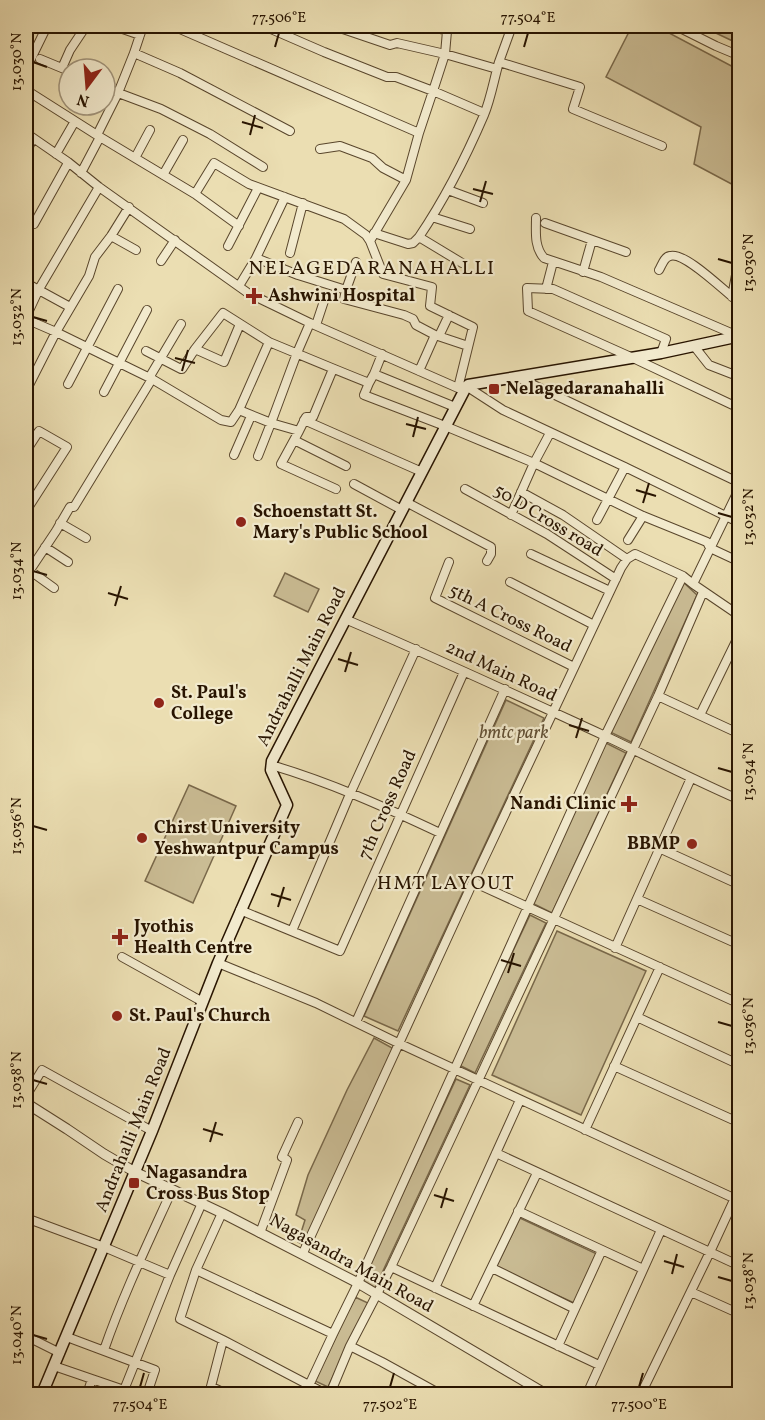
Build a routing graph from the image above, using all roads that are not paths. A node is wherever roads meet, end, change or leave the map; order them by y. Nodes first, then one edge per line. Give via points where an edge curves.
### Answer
1 (46, 26) edge
2 (86, 26) edge
3 (114, 26) edge
4 (143, 26) edge
5 (173, 26) edge
6 (264, 26) edge
7 (334, 26) edge
8 (431, 26) edge
9 (512, 26) edge
10 (676, 26) edge
11 (447, 28) edge
12 (140, 35) junction
13 (134, 53) junction
14 (445, 54) junction
15 (740, 56) edge
16 (68, 57) edge
17 (40, 59) dead end
18 (498, 65) junction
19 (57, 66) edge
20 (26, 69) edge
21 (26, 90) edge
22 (433, 91) junction
23 (118, 93) junction
24 (484, 113) junction
25 (75, 121) junction
26 (150, 130) dead end
27 (290, 131) dead end
28 (419, 133) junction
29 (29, 135) edge
30 (98, 136) junction
31 (183, 140) dead end
32 (662, 146) dead end
33 (320, 149) dead end
34 (26, 153) edge
35 (56, 154) junction
36 (135, 158) junction
37 (68, 163) junction
38 (263, 167) dead end
39 (81, 173) junction
40 (163, 174) junction
41 (406, 180) junction
42 (99, 187) junction
43 (258, 188) junction
44 (448, 190) junction
45 (195, 194) junction
46 (285, 197) junction
47 (483, 202) dead end
48 (303, 203) junction
49 (129, 207) junction
50 (432, 217) junction
51 (536, 218) dead end
52 (34, 224) dead end
53 (544, 224) dead end
54 (239, 226) junction
55 (471, 229) dead end
56 (111, 236) junction
57 (372, 237) junction
58 (419, 237) junction
59 (175, 240) junction
60 (592, 240) junction
61 (228, 246) dead end
62 (136, 250) dead end
63 (626, 252) dead end
64 (290, 253) dead end
65 (256, 258) junction
66 (161, 261) dead end
67 (357, 262) dead end
68 (553, 262) junction
69 (462, 263) dead end
70 (738, 264) edge
71 (659, 270) dead end
72 (583, 272) junction
73 (26, 283) edge
74 (239, 286) junction
75 (118, 289) dead end
76 (546, 289) junction
77 (39, 290) junction
78 (346, 290) junction
79 (732, 297) junction
80 (325, 298) dead end
81 (740, 303) edge
82 (70, 307) junction
83 (147, 310) dead end
84 (449, 315) junction
85 (26, 318) edge
86 (181, 324) dead end
87 (240, 324) junction
88 (313, 324) junction
89 (56, 332) junction
90 (437, 335) junction
91 (739, 336) edge
92 (269, 342) junction
93 (468, 346) junction
94 (694, 346) junction
95 (88, 347) junction
96 (195, 349) junction
97 (146, 351) dead end
98 (297, 353) junction
99 (661, 353) junction
100 (382, 354) junction
101 (160, 358) junction
102 (633, 358) junction
103 (120, 363) junction
104 (333, 369) junction
105 (419, 371) junction
106 (374, 374) junction
107 (740, 376) edge
108 (517, 377) junction
109 (151, 378) junction
110 (369, 383) junction
111 (68, 384) dead end
112 (462, 387) junction
113 (26, 391) edge
114 (104, 392) dead end
115 (455, 407) junction
116 (739, 408) edge
117 (239, 410) junction
118 (251, 416) junction
119 (304, 420) junction
120 (271, 423) junction
121 (445, 426) junction
122 (26, 430) edge
123 (299, 430) junction
124 (550, 433) junction
125 (35, 436) junction
126 (294, 440) junction
127 (26, 451) edge
128 (234, 455) dead end
129 (258, 456) dead end
130 (534, 463) junction
131 (346, 466) dead end
132 (625, 467) junction
133 (422, 472) junction
134 (354, 484) dead end
135 (740, 485) edge
136 (336, 489) dead end
137 (465, 489) dead end
138 (521, 492) junction
139 (608, 499) junction
140 (404, 506) junction
141 (26, 512) edge
142 (510, 514) junction
143 (643, 516) junction
144 (724, 517) junction
145 (597, 520) dead end
146 (60, 523) junction
147 (740, 524) edge
148 (86, 538) dead end
149 (628, 540) dead end
150 (45, 547) junction
151 (710, 548) junction
152 (531, 554) dead end
153 (627, 559) junction
154 (487, 561) dead end
155 (68, 562) dead end
156 (449, 562) dead end
157 (740, 562) edge
158 (27, 573) edge
159 (682, 576) junction
160 (616, 579) junction
161 (510, 582) dead end
162 (693, 584) junction
163 (54, 588) dead end
164 (610, 591) junction
165 (703, 592) junction
166 (740, 616) edge
167 (345, 619) junction
168 (594, 625) junction
169 (740, 633) edge
170 (416, 649) junction
171 (574, 667) junction
172 (464, 672) junction
173 (505, 689) junction
174 (658, 696) junction
175 (552, 712) junction
176 (700, 715) junction
177 (738, 730) edge
178 (605, 736) junction
179 (632, 749) junction
180 (271, 765) junction
181 (690, 778) junction
182 (350, 794) junction
183 (740, 800) edge
184 (401, 815) junction
185 (440, 833) junction
186 (659, 848) junction
187 (473, 882) junction
188 (740, 885) edge
189 (637, 899) junction
190 (528, 906) junction
191 (240, 910) junction
192 (554, 919) junction
193 (292, 931) junction
194 (740, 945) edge
195 (615, 948) junction
196 (122, 957) dead end
197 (218, 963) junction
198 (660, 967) junction
199 (203, 1002) junction
200 (740, 1004) edge
201 (637, 1017) junction
202 (357, 1022) junction
203 (398, 1043) junction
204 (740, 1065) edge
205 (614, 1066) junction
206 (454, 1069) junction
207 (478, 1080) junction
208 (26, 1096) edge
209 (520, 1100) junction
210 (26, 1103) edge
211 (298, 1122) dead end
212 (740, 1123) edge
213 (585, 1130) junction
214 (152, 1131) junction
215 (496, 1153) junction
216 (135, 1172) junction
217 (537, 1173) junction
218 (740, 1187) edge
219 (172, 1190) junction
220 (737, 1200) edge
221 (202, 1203) junction
222 (518, 1211) junction
223 (222, 1213) junction
224 (26, 1218) edge
225 (661, 1230) junction
226 (260, 1233) junction
227 (104, 1247) junction
228 (602, 1250) junction
229 (710, 1252) junction
230 (303, 1253) junction
231 (139, 1262) junction
232 (740, 1266) edge
233 (391, 1267) junction
234 (492, 1268) junction
235 (643, 1269) junction
236 (196, 1270) junction
237 (170, 1275) junction
238 (358, 1283) junction
239 (435, 1288) junction
240 (690, 1292) junction
241 (377, 1295) junction
242 (473, 1306) junction
243 (574, 1309) junction
244 (740, 1314) edge
245 (333, 1334) junction
246 (26, 1336) edge
247 (67, 1337) junction
248 (223, 1340) junction
249 (350, 1346) junction
250 (558, 1346) junction
251 (104, 1350) junction
252 (60, 1353) junction
253 (134, 1361) junction
254 (599, 1365) junction
255 (54, 1366) junction
256 (92, 1379) junction
257 (310, 1385) junction
258 (210, 1391) edge
259 (123, 1392) edge
260 (42, 1395) edge
261 (87, 1395) edge
262 (147, 1395) edge
263 (227, 1395) edge
264 (305, 1395) edge
265 (328, 1395) edge
266 (440, 1395) edge
267 (546, 1395) edge
268 (587, 1395) edge
269 (641, 1395) edge

1 - 20 street
2 - 16 street
3 - 12 street
4 - 12 street
5 - 28 street
6 - 22 street via 387,77
7 - 14 street via 390,45 398,42
8 - 11 street
9 - 18 street
10 - 15 street
11 - 14 street
12 - 13 street
13 - 23 street
13 - 27 street
14 - 18 street
14 - 22 street
17 - 19 street
18 - 24 street
18 - 32 street via 580,87 573,110
21 - 25 street
22 - 24 street
22 - 28 street
23 - 30 street
23 - 38 street via 210,134
24 - 44 street
25 - 30 street
25 - 35 street
26 - 36 street
28 - 41 street
29 - 34 street
29 - 35 street
30 - 36 street
30 - 39 street
31 - 40 street
33 - 41 street via 340,146 372,158
35 - 37 street
36 - 40 street
37 - 39 street
37 - 52 street
39 - 42 street
40 - 45 street
41 - 57 street
42 - 49 street
42 - 77 street
43 - 45 street via 214,164
43 - 46 street
43 - 54 street
44 - 47 street
44 - 50 street
45 - 54 street
46 - 48 street
46 - 65 street
48 - 57 street via 344,219
48 - 64 street
49 - 56 street
49 - 59 street
50 - 55 street
50 - 58 street
51 - 68 street via 536,246 544,258
53 - 60 street
54 - 61 street
56 - 62 street
56 - 82 street via 95,257 89,276
57 - 58 street via 408,244
57 - 84 street via 383,274 432,287 430,306
58 - 69 street
59 - 66 street
59 - 74 street
60 - 63 street
60 - 72 street
65 - 74 street
65 - 78 street
67 - 78 street
68 - 72 street
68 - 76 street
70 - 79 street
71 - 79 street via 666,258 676,255
72 - 91 street
73 - 77 street
74 - 88 street
75 - 95 street
76 - 99 street via 666,339
76 - 102 street via 527,288 528,311
77 - 82 street
77 - 85 street
78 - 90 street via 344,299 404,315
79 - 81 street
80 - 88 street
82 - 89 street
83 - 103 street
84 - 90 street
84 - 93 street via 473,327
85 - 89 street
86 - 101 street
87 - 92 street
87 - 96 street via 223,313
87 - 96 street via 224,362
88 - 98 street
88 - 100 street
89 - 95 street
89 - 113 street
90 - 93 street
90 - 105 street
91 - 94 main road
92 - 98 street
92 - 117 street
93 - 112 street
94 - 99 main road
94 - 107 street via 709,365
95 - 103 street
95 - 111 street
96 - 101 street via 182,369
97 - 101 street
98 - 104 street
98 - 120 street
99 - 102 main road
100 - 105 street
100 - 106 street
101 - 109 street
102 - 108 main road
102 - 116 street
103 - 109 street
103 - 114 street
104 - 110 street
104 - 119 street via 313,417
105 - 112 street
106 - 110 street
106 - 115 street
108 - 112 main road
108 - 135 street
109 - 117 street via 221,420 231,422
109 - 146 street via 74,507 70,507
110 - 121 street via 364,395
112 - 115 main road, Andrahalli Main Road
112 - 124 street
115 - 121 main road, Andrahalli Main Road
117 - 118 street
118 - 120 street
118 - 128 street
119 - 123 street
119 - 133 street
120 - 123 street
120 - 129 street
121 - 130 street
121 - 133 main road, Andrahalli Main Road
122 - 125 street
123 - 126 street
124 - 130 street
124 - 132 street
125 - 127 street
125 - 141 street via 39,431 67,447
126 - 131 street
126 - 136 street via 281,464
130 - 138 street
130 - 139 street
132 - 139 street
132 - 144 street
133 - 140 main road, Andrahalli Main Road
134 - 140 street
135 - 144 street
137 - 142 street, 50 D Cross road
138 - 142 street
138 - 153 street
139 - 143 street
139 - 145 street
140 - 154 street via 491,547
140 - 167 main road, Andrahalli Main Road
142 - 160 street, 50 D Cross road
143 - 149 street
143 - 151 street via 707,542
144 - 147 street
144 - 151 street
146 - 148 street
146 - 150 street
150 - 155 street
150 - 158 street
151 - 157 street
151 - 162 street
152 - 164 street
153 - 159 street via 635,554
153 - 160 street
156 - 171 street, 5th A Cross Road via 435,598
158 - 163 street
159 - 162 street
159 - 178 street
160 - 164 street
161 - 168 street
162 - 165 street
164 - 168 street
165 - 166 street
165 - 174 street
167 - 170 street, 2nd Main Road
167 - 180 main road, Andrahalli Main Road
168 - 171 street
169 - 176 street
170 - 172 street, 2nd Main Road
170 - 182 street
171 - 175 street
172 - 173 street, 2nd Main Road
172 - 184 street, 7th Cross Road
173 - 175 street, 2nd Main Road
173 - 185 street
174 - 176 street
174 - 179 street
175 - 178 street, 2nd Main Road
175 - 187 street
176 - 177 street
178 - 179 street, 2nd Main Road
178 - 190 street
179 - 181 street, 2nd Main Road
179 - 192 street
180 - 182 street
180 - 191 main road, Andrahalli Main Road via 287,805
181 - 183 street, 2nd Main Road
181 - 186 street
182 - 184 street
182 - 193 street
184 - 185 street
184 - 193 street, 7th Cross Road via 339,951
185 - 202 street
186 - 188 street
186 - 189 street
187 - 190 street
187 - 203 street
189 - 194 street
189 - 195 street
190 - 192 street
190 - 206 street
191 - 193 street
191 - 197 main road, Andrahalli Main Road
192 - 195 street
192 - 207 street
195 - 198 street
196 - 199 street
197 - 199 main road, Andrahalli Main Road
197 - 202 street
198 - 200 street
198 - 201 street
199 - 214 main road, Andrahalli Main Road
201 - 204 street
201 - 205 street
202 - 203 street
203 - 206 street
203 - 230 street
205 - 212 street
205 - 213 street
206 - 207 street
206 - 238 street
207 - 209 street
207 - 233 street
208 - 214 street via 42,1070
209 - 213 street
209 - 215 street
210 - 216 street, Nagasandra Main Road
211 - 226 street via 282,1157 287,1160
213 - 220 street
214 - 216 main road, Andrahalli Main Road
215 - 217 street
215 - 239 street
216 - 219 street, Nagasandra Main Road
216 - 227 main road, Andrahalli Main Road
217 - 222 street
217 - 225 street
218 - 220 street
219 - 221 street, Nagasandra Main Road
219 - 231 street
220 - 229 street
221 - 223 street, Nagasandra Main Road
221 - 237 street
222 - 228 street
222 - 234 street
223 - 226 street, Nagasandra Main Road
223 - 236 street
224 - 227 street
225 - 229 street
225 - 235 street
226 - 230 street, Nagasandra Main Road
227 - 231 street
227 - 247 main road, Andrahalli Main Road
228 - 235 street
228 - 243 street
229 - 232 street
229 - 240 street
230 - 238 street, Nagasandra Main Road
231 - 237 street
231 - 251 street
233 - 239 street
233 - 241 street
234 - 242 street
234 - 243 street
235 - 254 street
236 - 245 street
236 - 248 street via 180,1319
237 - 253 street
238 - 241 street, Nagasandra Main Road
238 - 245 street
239 - 242 street
240 - 244 street
240 - 269 street
241 - 249 street
241 - 267 street, Nagasandra Main Road
242 - 250 street
243 - 250 street
245 - 257 street
246 - 252 street
247 - 251 street
247 - 252 main road, Andrahalli Main Road
248 - 257 street
248 - 258 street
249 - 265 street
249 - 266 street
250 - 254 street
251 - 253 street
252 - 255 main road, Andrahalli Main Road
253 - 259 street
253 - 262 street via 155,1370
254 - 268 street
255 - 256 street
255 - 260 main road, Andrahalli Main Road
256 - 259 street
256 - 261 street
257 - 264 street
257 - 265 street
258 - 263 street

